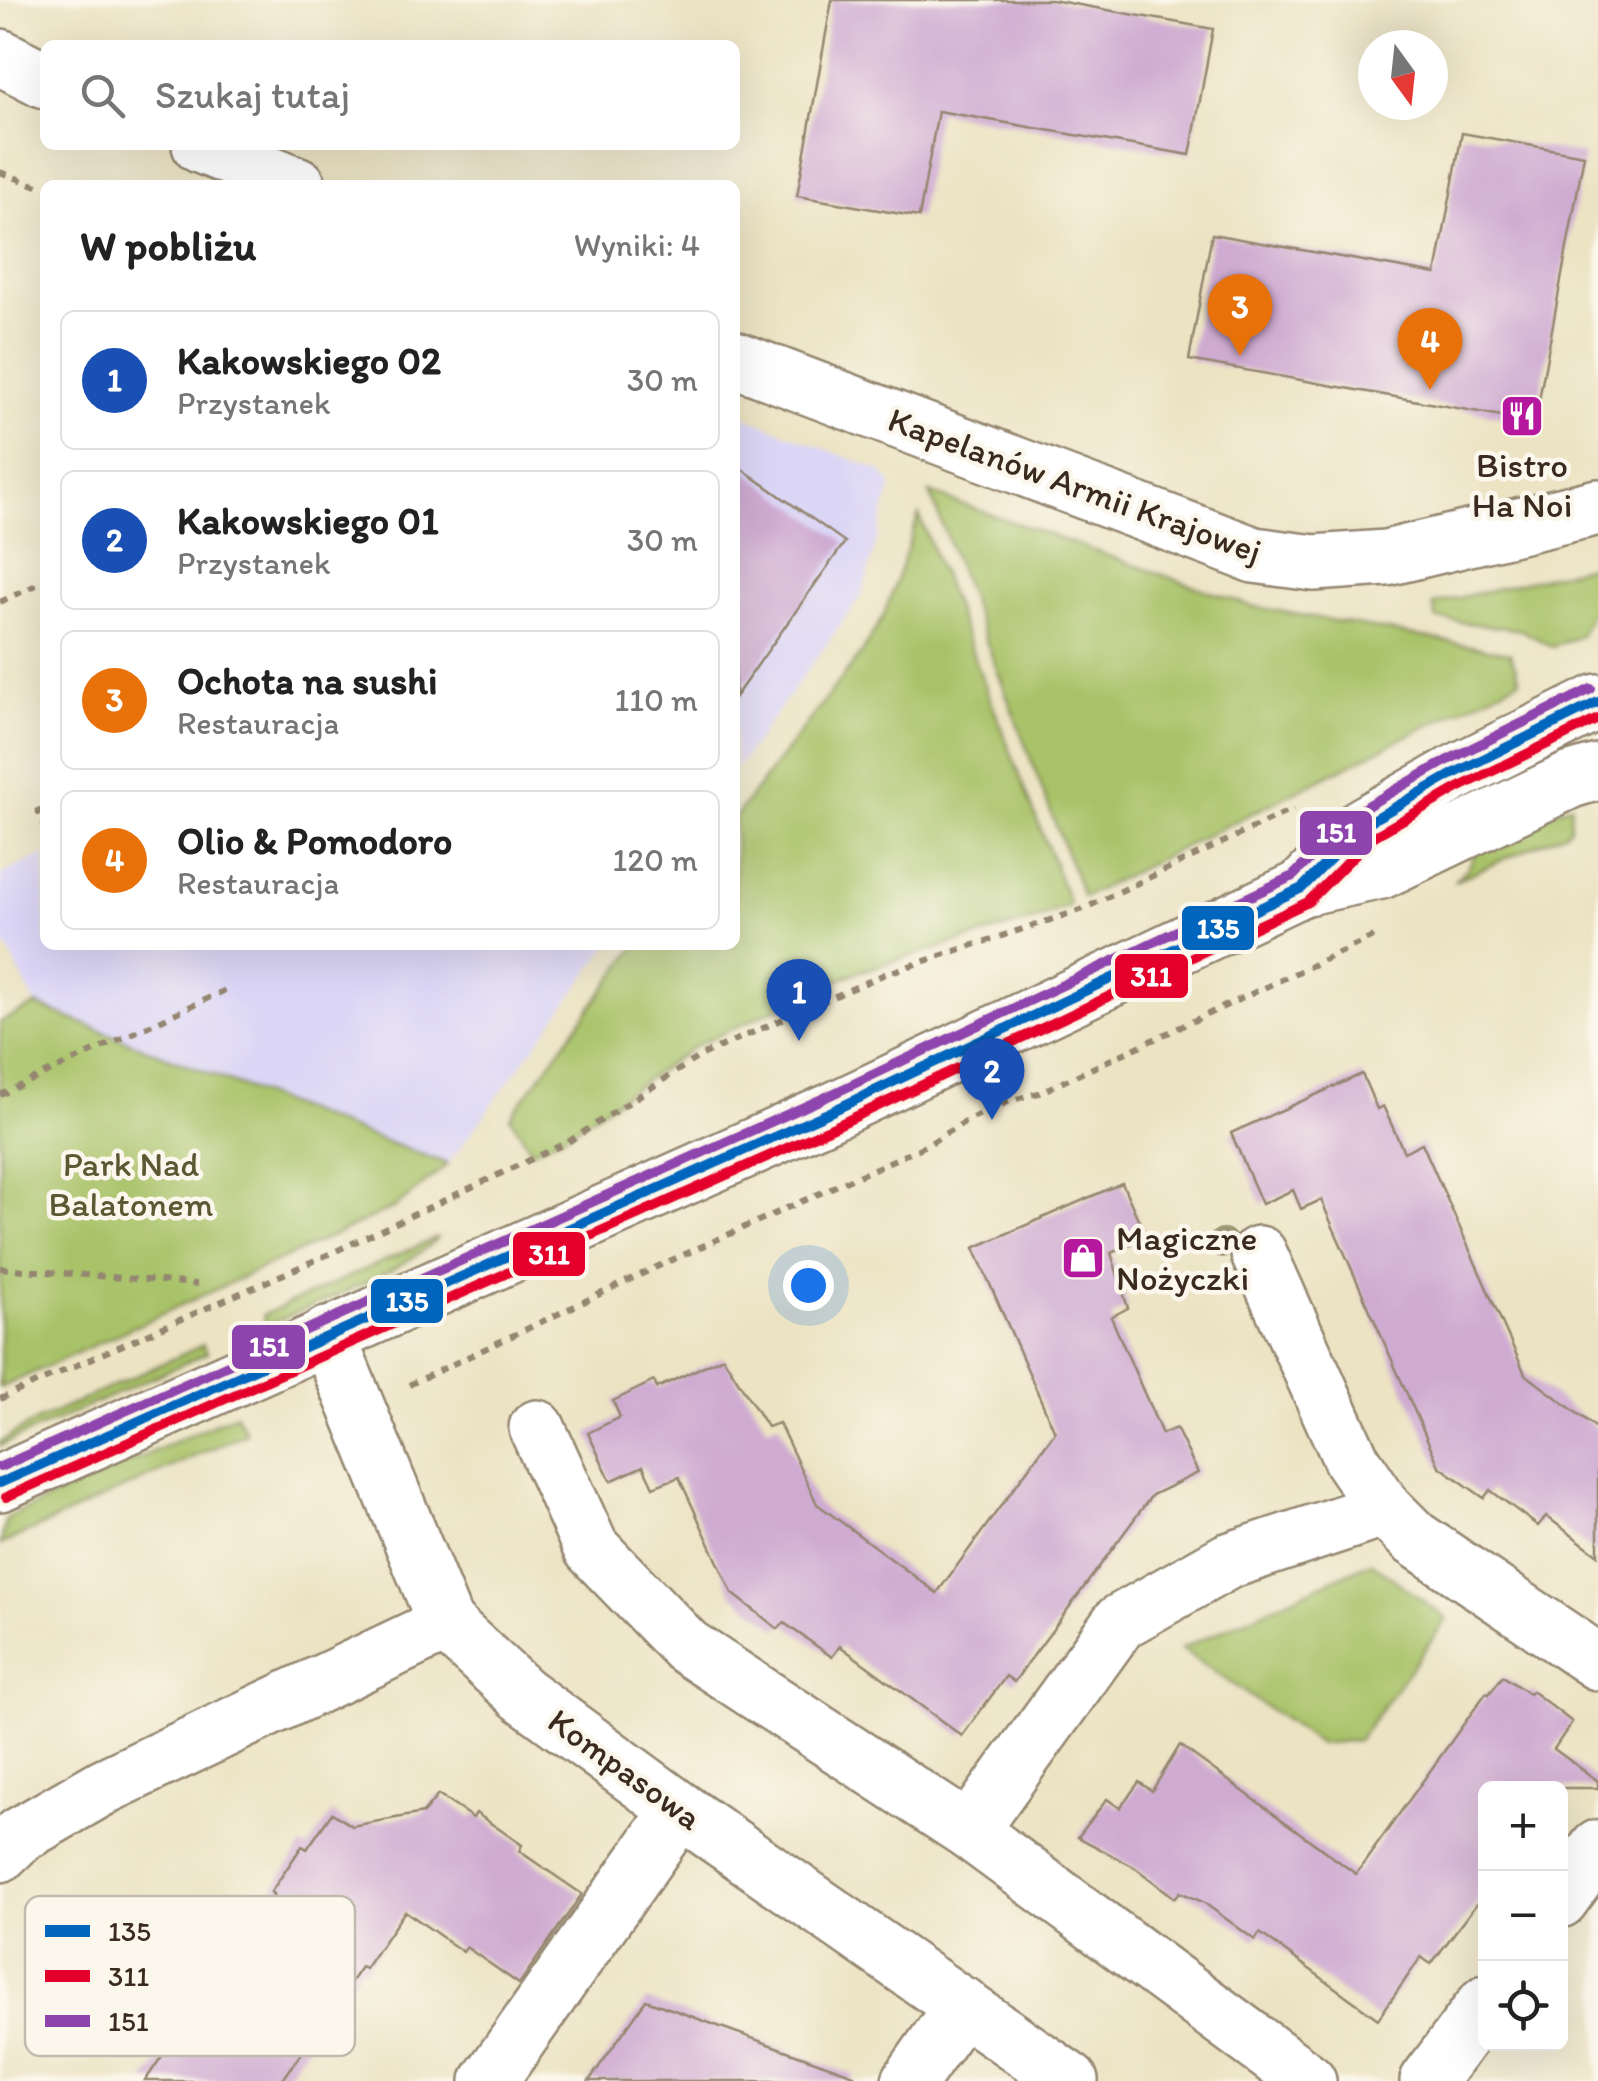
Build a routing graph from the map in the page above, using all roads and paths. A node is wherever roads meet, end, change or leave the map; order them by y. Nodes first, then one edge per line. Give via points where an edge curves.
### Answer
1 (0, 58) edge
2 (40, 78) edge
3 (212, 150) edge
4 (0, 172) edge
5 (286, 180) edge
6 (40, 187) edge
7 (740, 361) edge
8 (1598, 507) edge
9 (40, 583) edge
10 (0, 602) edge
11 (1598, 702) edge
12 (1598, 772) edge
13 (1306, 803) dead end
14 (37, 808) dead end
15 (40, 815) edge
16 (1302, 888) junction
17 (230, 988) dead end
18 (1232, 1003) dead end
19 (0, 1095) edge
20 (1259, 1254) dead end
21 (0, 1268) edge
22 (197, 1284) dead end
23 (327, 1335) junction
24 (406, 1397) dead end
25 (0, 1400) edge
26 (536, 1428) dead end
27 (0, 1482) edge
28 (1385, 1509) junction
29 (446, 1624) junction
30 (1598, 1662) edge
31 (680, 1810) junction
32 (969, 1831) junction
33 (1598, 1848) edge
34 (0, 1854) edge
35 (1568, 1889) edge
36 (963, 2005) junction
37 (1478, 2013) edge
38 (489, 2081) edge
39 (910, 2081) edge
40 (1070, 2081) edge
41 (1308, 2081) edge
42 (1428, 2081) edge

1 - 2 street
3 - 5 street
4 - 6 path
7 - 8 street, Kapelanów Armii Krajowej via 1254,555 1314,563 1386,558
9 - 10 path
11 - 16 street via 1362,826
12 - 16 street via 1381,871
13 - 25 path via 1081,910 884,974 700,1056 568,1142
14 - 15 path
16 - 23 street via 830,1112
17 - 19 path
18 - 24 path via 1010,1099 929,1144 410,1382
20 - 28 street via 1351,1459
21 - 22 path
23 - 27 street
23 - 29 street, Kompasowa
26 - 32 street via 590,1548 686,1646
28 - 30 street via 1414,1538
28 - 32 street via 1228,1561 1120,1622
29 - 31 street, Kompasowa via 522,1694
29 - 34 street via 105,1786 20,1835
31 - 36 street, Kompasowa
31 - 38 street
32 - 41 street
33 - 35 street
36 - 39 street
36 - 40 street, Kompasowa
37 - 42 street

